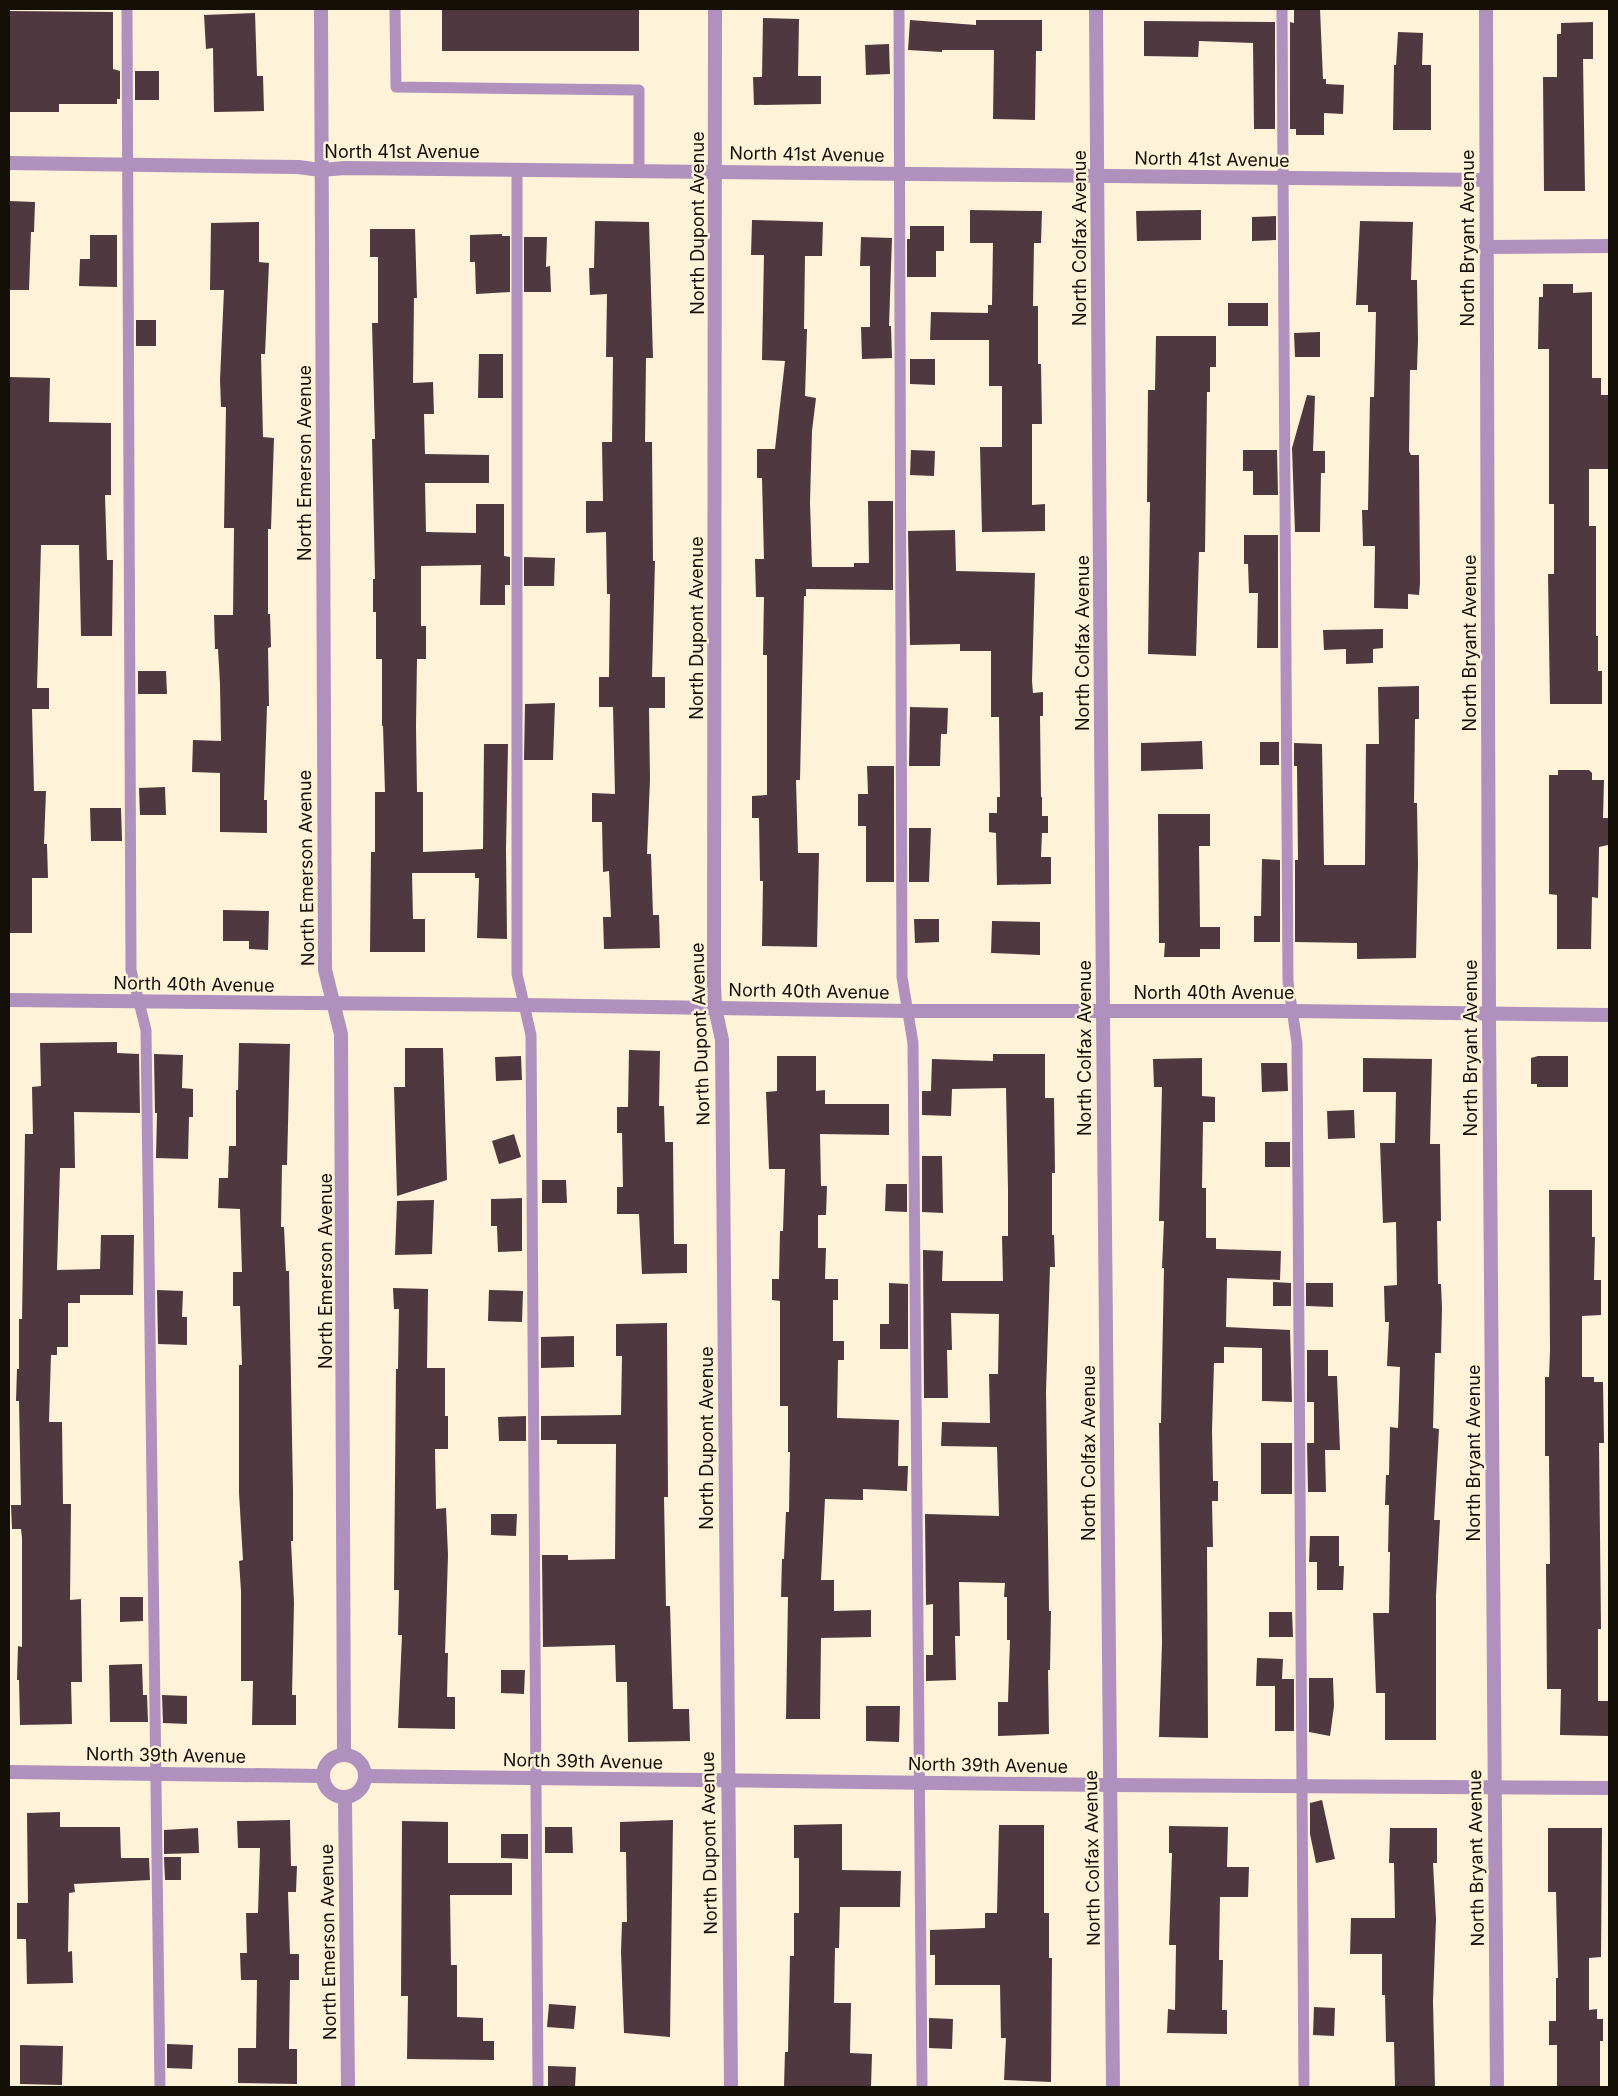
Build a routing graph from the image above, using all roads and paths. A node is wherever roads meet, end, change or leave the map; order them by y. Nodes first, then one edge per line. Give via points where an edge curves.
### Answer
1 (127, 9) edge
2 (321, 9) edge
3 (395, 9) edge
4 (715, 9) edge
5 (899, 9) edge
6 (1096, 9) edge
7 (1282, 9) edge
8 (1486, 9) edge
9 (9, 162) edge
10 (128, 164) junction
11 (321, 170) junction
12 (517, 170) junction
13 (639, 171) junction
14 (716, 172) junction
15 (900, 174) junction
16 (1098, 176) junction
17 (1283, 178) junction
18 (1486, 180) junction
19 (1609, 246) edge
20 (1486, 247) junction
21 (9, 1000) edge
22 (139, 1002) junction
23 (333, 1004) junction
24 (524, 1004) junction
25 (715, 1008) junction
26 (1292, 1010) junction
27 (907, 1011) junction
28 (1103, 1011) junction
29 (1488, 1014) junction
30 (1609, 1015) edge
31 (344, 1754) junction
32 (9, 1772) edge
33 (155, 1774) junction
34 (323, 1776) junction
35 (366, 1776) junction
36 (535, 1780) junction
37 (727, 1781) junction
38 (920, 1783) junction
39 (1109, 1785) junction
40 (1301, 1786) junction
41 (1494, 1786) junction
42 (1609, 1788) edge
43 (345, 1797) junction
44 (160, 2087) edge
45 (348, 2087) edge
46 (538, 2087) edge
47 (731, 2087) edge
48 (922, 2087) edge
49 (1113, 2087) edge
50 (1304, 2087) edge
51 (1497, 2087) edge

1 - 10 lane
2 - 11 street, North Emerson Avenue
3 - 13 lane via 396,87 639,90
4 - 14 street, North Dupont Avenue
5 - 15 lane
6 - 16 street, North Colfax Avenue
7 - 17 lane
8 - 18 street, North Bryant Avenue
9 - 10 street, North 41st Avenue
10 - 11 street, North 41st Avenue
10 - 22 lane via 131,970
11 - 12 street, North 41st Avenue
11 - 23 street, North Emerson Avenue via 325,970
12 - 13 street, North 41st Avenue
12 - 24 lane via 517,974
13 - 14 street, North 41st Avenue
14 - 15 street, North 41st Avenue
14 - 25 street, North Dupont Avenue
15 - 16 street, North 41st Avenue
15 - 27 lane via 902,977
16 - 17 street, North 41st Avenue
16 - 28 street, North Colfax Avenue
17 - 18 street, North 41st Avenue
17 - 26 lane via 1288,982
18 - 20 street, North Bryant Avenue
19 - 20 street
20 - 29 street, North Bryant Avenue
21 - 22 street, North 40th Avenue
22 - 23 street, North 40th Avenue
22 - 33 lane via 146,1030
23 - 24 street, North 40th Avenue
23 - 31 street, North Emerson Avenue via 341,1034 343,1159
24 - 25 street, North 40th Avenue
24 - 36 lane via 530,1035
25 - 27 street, North 40th Avenue
25 - 37 street, North Dupont Avenue via 722,1040
26 - 28 street, North 40th Avenue
26 - 29 street, North 40th Avenue
26 - 40 lane via 1296,1042
27 - 28 street, North 40th Avenue
27 - 38 lane via 913,1043
28 - 39 street, North Colfax Avenue
29 - 30 street, North 40th Avenue
29 - 41 street, North Bryant Avenue
31 - 34 street via 330,1760
31 - 35 street via 360,1761
32 - 33 street, North 39th Avenue
33 - 34 street, North 39th Avenue
33 - 44 lane
34 - 43 street via 328,1790
35 - 36 street, North 39th Avenue
35 - 43 street via 360,1791
36 - 37 street, North 39th Avenue
36 - 46 lane
37 - 38 street, North 39th Avenue
37 - 47 street, North Dupont Avenue
38 - 39 street, North 39th Avenue
38 - 48 lane
39 - 40 street, North 39th Avenue
39 - 49 street, North Colfax Avenue
40 - 41 street, North 39th Avenue
40 - 50 lane
41 - 42 street, North 39th Avenue
41 - 51 street, North Bryant Avenue
43 - 45 street, North Emerson Avenue

